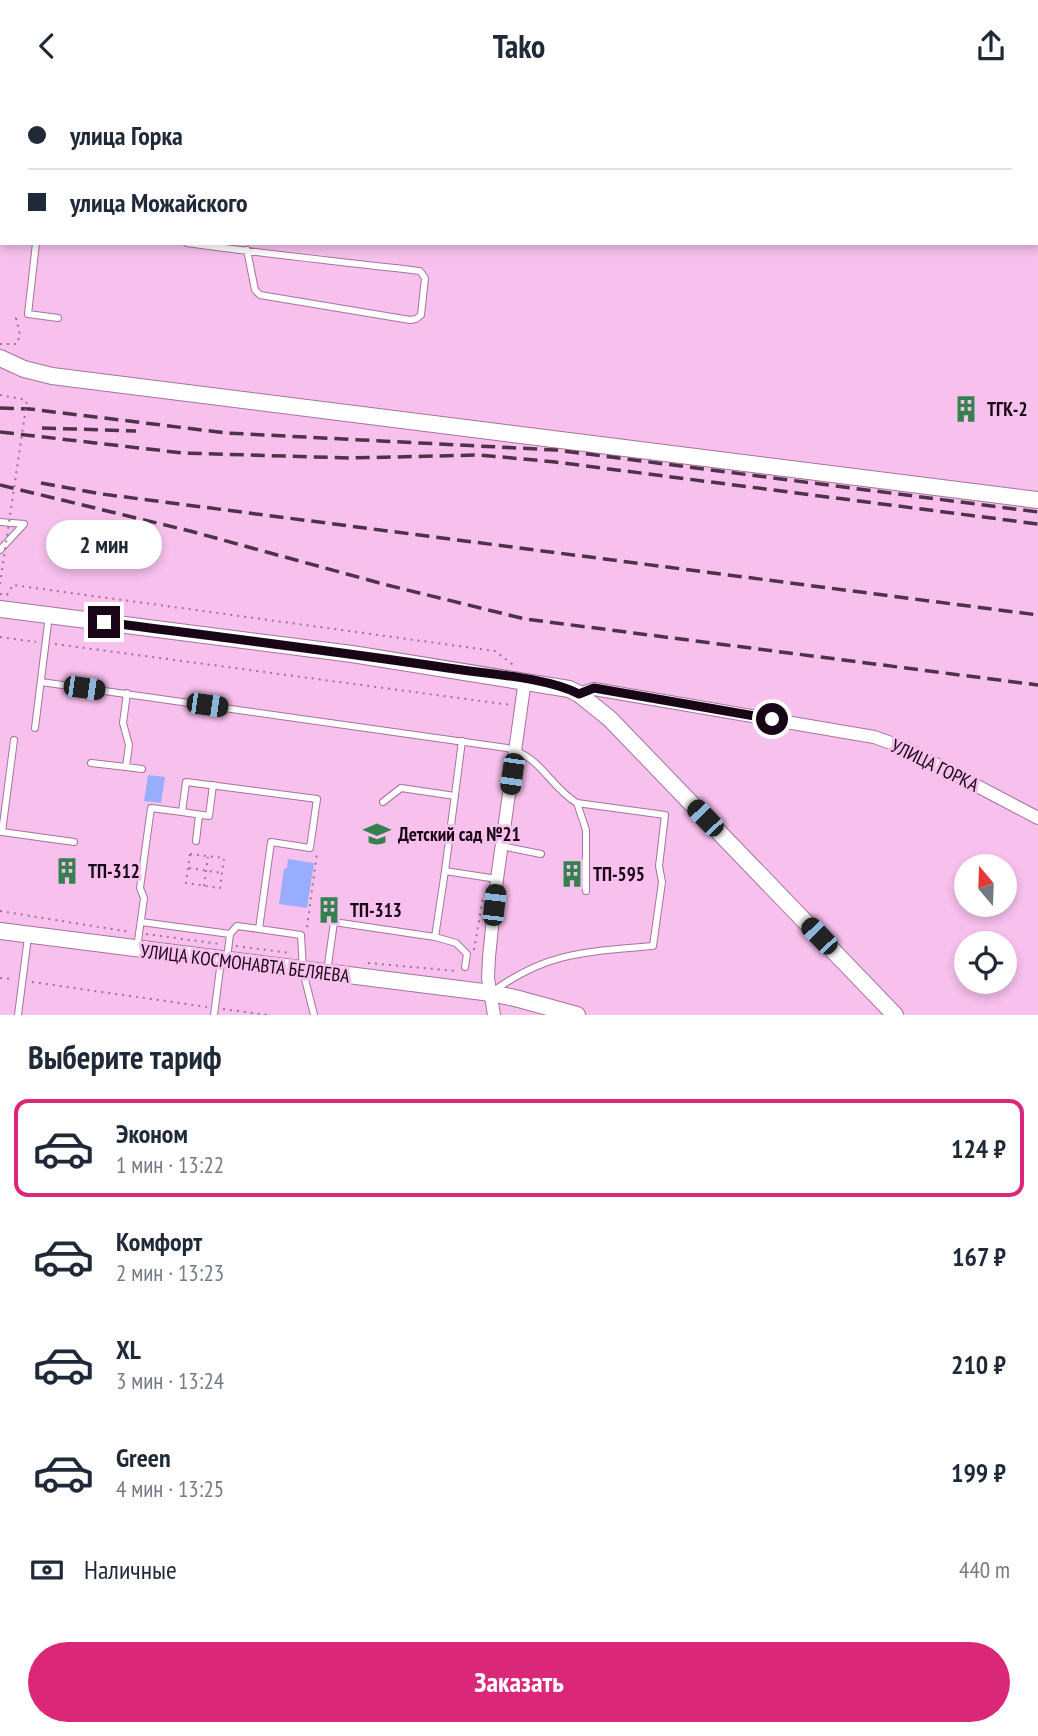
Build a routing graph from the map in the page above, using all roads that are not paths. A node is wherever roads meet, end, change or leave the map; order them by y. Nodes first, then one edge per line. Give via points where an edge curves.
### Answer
1 (36, 245) edge
2 (204, 245) edge
3 (247, 250) junction
4 (58, 318) dead end
5 (0, 358) edge
6 (1038, 500) edge
7 (0, 522) edge
8 (0, 550) edge
9 (0, 609) edge
10 (49, 615) junction
11 (520, 673) junction
12 (41, 682) junction
13 (127, 694) junction
14 (579, 694) junction
15 (35, 728) dead end
16 (14, 740) dead end
17 (462, 741) junction
18 (515, 750) junction
19 (91, 763) dead end
20 (126, 767) junction
21 (142, 769) dead end
22 (213, 785) junction
23 (455, 796) junction
24 (383, 802) dead end
25 (577, 803) junction
26 (181, 812) junction
27 (199, 815) junction
28 (1038, 818) edge
29 (1, 832) edge
30 (196, 841) dead end
31 (74, 842) dead end
32 (501, 846) junction
33 (541, 854) dead end
34 (446, 871) junction
35 (491, 878) junction
36 (586, 891) dead end
37 (141, 922) junction
38 (259, 929) junction
39 (0, 931) edge
40 (230, 934) junction
41 (29, 935) junction
42 (435, 937) junction
43 (138, 941) junction
44 (225, 955) junction
45 (302, 963) junction
46 (465, 970) road end
47 (327, 974) junction
48 (491, 993) junction
49 (214, 1011) edge
50 (18, 1015) edge
51 (314, 1015) edge
52 (494, 1015) edge
53 (577, 1015) edge
54 (895, 1015) edge

1 - 4 lane via 28,314
2 - 3 lane
3 - 3 lane via 420,271 425,278 421,315 410,320 260,295
5 - 6 street via 52,376
7 - 8 lane via 24,524
9 - 10 street
10 - 11 street
10 - 12 lane
11 - 14 street
11 - 18 street
12 - 13 lane
12 - 15 lane
13 - 17 lane
13 - 20 lane
14 - 28 street, УЛИЦА ГОРКА via 594,688 874,737 905,748
14 - 54 street via 610,719
16 - 29 lane
17 - 18 lane
17 - 23 lane
18 - 25 lane via 536,762
18 - 32 street
19 - 20 lane
20 - 21 lane
22 - 26 lane via 186,782
22 - 27 lane via 209,816
22 - 38 lane via 317,799 310,848 271,842
23 - 24 lane via 401,788
23 - 34 lane
25 - 36 lane via 586,830
25 - 48 lane via 665,815 653,946 563,955 518,974
26 - 27 lane
26 - 37 lane via 151,808
27 - 30 lane
29 - 31 lane
32 - 33 lane
32 - 35 street
34 - 35 lane
34 - 42 lane
35 - 48 street
37 - 40 lane
37 - 43 lane
38 - 40 lane via 237,926
38 - 45 lane via 300,935
39 - 41 street, УЛИЦА КОСМОНАВТА БЕЛЯЕВА
40 - 44 lane
41 - 43 street, УЛИЦА КОСМОНАВТА БЕЛЯЕВА
41 - 50 lane
42 - 46 lane via 456,943 467,954
42 - 47 lane via 334,922
43 - 44 street, УЛИЦА КОСМОНАВТА БЕЛЯЕВА
44 - 45 street, УЛИЦА КОСМОНАВТА БЕЛЯЕВА
44 - 49 lane
45 - 47 street, УЛИЦА КОСМОНАВТА БЕЛЯЕВА
45 - 51 lane
47 - 48 street, УЛИЦА КОСМОНАВТА БЕЛЯЕВА
48 - 52 street
48 - 53 street, УЛИЦА КОСМОНАВТА БЕЛЯЕВА

